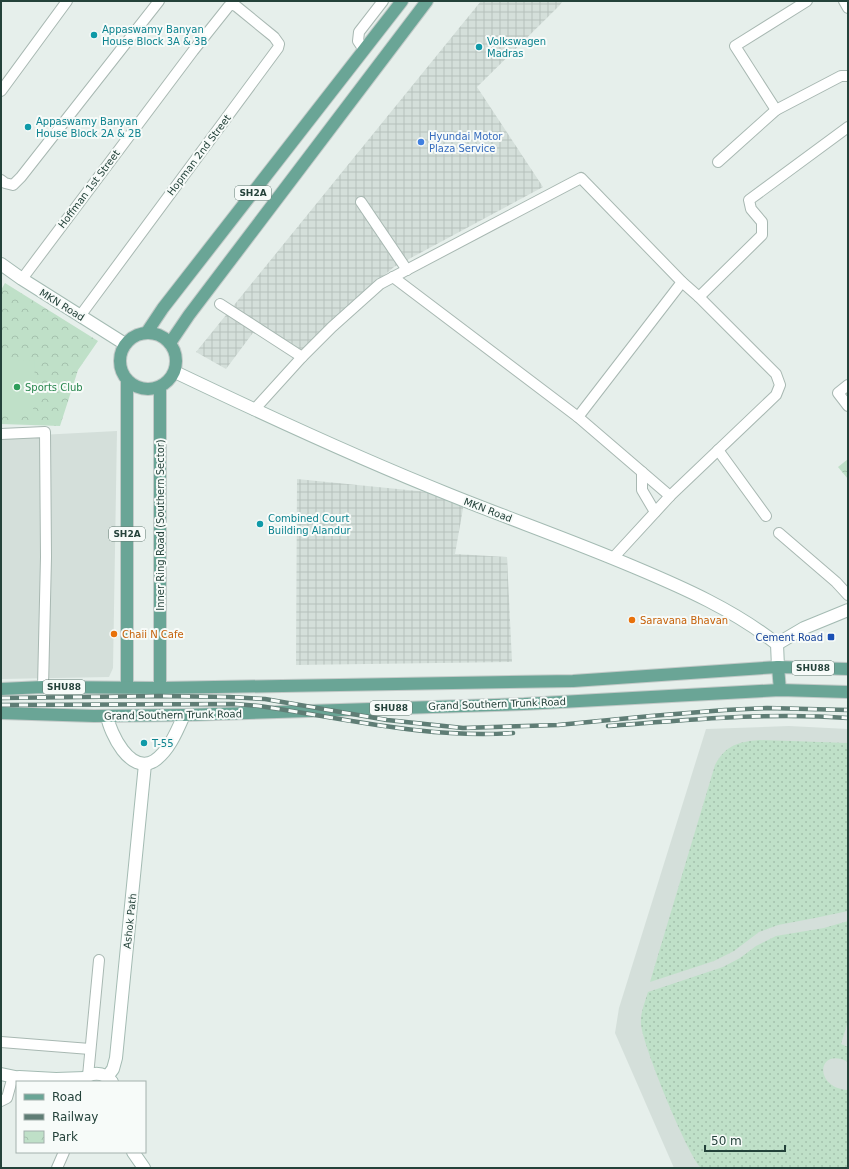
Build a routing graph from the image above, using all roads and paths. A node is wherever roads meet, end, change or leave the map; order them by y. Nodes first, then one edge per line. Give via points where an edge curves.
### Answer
1 (67, 1) edge
2 (159, 1) edge
3 (383, 1) edge
4 (402, 1) edge
5 (427, 1) edge
6 (806, 1) edge
7 (844, 1) edge
8 (231, 4) joint
9 (848, 8) edge
10 (362, 52) junction
11 (377, 68) junction
12 (848, 76) edge
13 (1, 91) edge
14 (776, 110) junction
15 (848, 127) edge
16 (718, 162) dead end
17 (1, 180) edge
18 (361, 202) dead end
19 (1, 264) edge
20 (407, 270) junction
21 (393, 277) junction
22 (22, 279) junction
23 (682, 282) junction
24 (699, 297) junction
25 (220, 304) dead end
26 (80, 316) junction
27 (147, 332) junction
28 (170, 343) junction
29 (125, 344) junction
30 (302, 357) junction
31 (175, 372) junction
32 (127, 381) junction
33 (848, 385) edge
34 (160, 387) junction
35 (848, 406) edge
36 (254, 410) junction
37 (578, 417) junction
38 (1, 434) edge
39 (718, 450) junction
40 (642, 472) junction
41 (670, 496) junction
42 (655, 512) junction
43 (766, 516) dead end
44 (778, 533) dead end
45 (613, 558) junction
46 (848, 596) edge
47 (848, 610) edge
48 (777, 644) junction
49 (778, 667) junction
50 (848, 669) edge
51 (43, 687) junction
52 (127, 687) junction
53 (160, 688) junction
54 (1, 689) edge
55 (780, 690) junction
56 (848, 692) edge
57 (1, 713) edge
58 (184, 715) junction
59 (107, 716) junction
60 (145, 764) junction
61 (99, 960) dead end
62 (1, 1042) edge
63 (90, 1050) junction
64 (11, 1076) edge
65 (85, 1078) edge
66 (109, 1079) edge
67 (30, 1081) edge
68 (1, 1101) edge
69 (64, 1153) edge
70 (135, 1153) edge
71 (57, 1168) edge
72 (144, 1168) edge

1 - 13 street
2 - 17 street via 21,177 13,184
3 - 10 street via 359,32 358,41
4 - 10 main road, SH2A
5 - 11 main road, SH2A
6 - 14 street via 735,46
7 - 9 street
8 - 22 street, Hoffman 1st Street
8 - 26 street, Hopman 2nd Street via 274,37 279,44 278,48
10 - 11 main road
10 - 27 main road, SH2A
11 - 28 main road, SH2A
12 - 14 street via 841,76
14 - 16 street
15 - 24 street via 749,200 751,209 762,222 762,235
18 - 20 street
19 - 22 street, MKN Road
20 - 21 street
20 - 23 street via 581,178
21 - 30 street via 368,294
21 - 37 street
22 - 26 street, MKN Road
23 - 24 street
23 - 37 street
24 - 39 street via 776,374 780,385 776,395
25 - 30 street
26 - 29 street, MKN Road
27 - 28 main road via 160,335
27 - 29 main road via 135,335
28 - 31 main road via 176,353
29 - 32 main road, SH2A via 119,360 121,371
30 - 36 street
31 - 34 main road
31 - 36 street, MKN Road
32 - 34 main road via 137,388 148,390
32 - 52 main road, SH2A
33 - 35 street via 838,393
34 - 53 main road, Inner Ring Road (Southern Sector) / SH2A
36 - 45 street, MKN Road via 448,494
37 - 40 street
38 - 51 street via 45,432
39 - 41 street
39 - 43 street
40 - 41 street
40 - 42 street via 642,490
41 - 42 street
42 - 45 street
44 - 46 street via 836,582
45 - 48 street, MKN Road via 716,604 756,627
47 - 48 street via 804,628
48 - 49 street
49 - 50 main road, Grand Southern Trunk Road / SHU88
49 - 53 main road, Grand Southern Trunk Road / SHU88 via 573,681
49 - 55 main road
51 - 52 main road, Grand Southern Trunk Road / SHU88
51 - 54 main road, Grand Southern Trunk Road / SHU88
52 - 53 main road, Grand Southern Trunk Road / SHU88
55 - 56 main road, Grand Southern Trunk Road / SHU88
55 - 58 main road, Grand Southern Trunk Road / SHU88 via 524,704
57 - 59 main road, Grand Southern Trunk Road / SHU88
58 - 59 main road, Grand Southern Trunk Road / SHU88
58 - 60 street via 167,748 154,761
59 - 60 street via 114,738 123,751
60 - 66 street, Ashok Path via 116,1058
61 - 63 street
62 - 63 street
63 - 65 street
64 - 65 street
64 - 67 street
64 - 68 street via 7,1098
65 - 66 street via 100,1073
69 - 71 street
70 - 72 street

